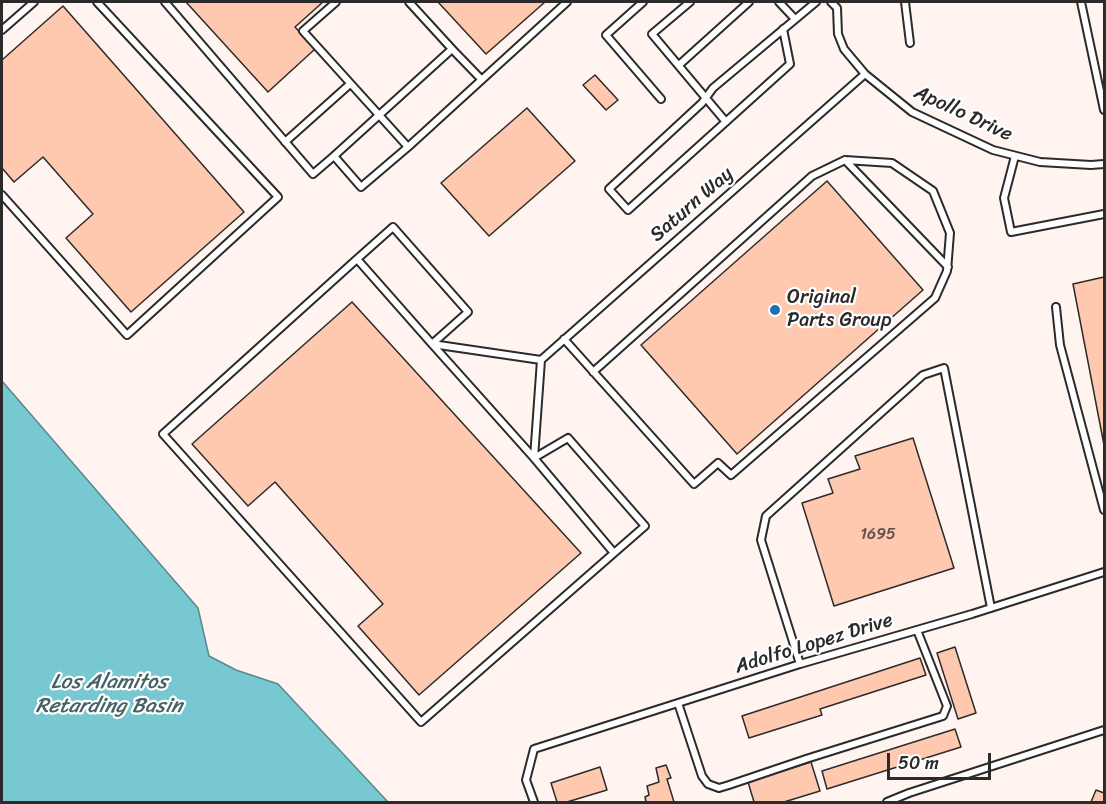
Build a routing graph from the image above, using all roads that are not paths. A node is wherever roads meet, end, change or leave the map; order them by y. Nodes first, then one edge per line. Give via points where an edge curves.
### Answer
1 (34, 2) edge
2 (97, 2) edge
3 (165, 2) edge
4 (336, 2) edge
5 (409, 2) edge
6 (567, 2) edge
7 (643, 2) edge
8 (690, 2) edge
9 (749, 2) edge
10 (779, 2) edge
11 (816, 2) edge
12 (831, 2) edge
13 (905, 2) edge
14 (1081, 2) edge
15 (795, 19) junction
16 (783, 29) junction
17 (2, 30) edge
18 (910, 44) dead end
19 (452, 49) junction
20 (679, 65) junction
21 (865, 74) junction
22 (481, 79) junction
23 (350, 84) junction
24 (706, 97) junction
25 (661, 99) dead end
26 (1104, 110) edge
27 (380, 116) junction
28 (726, 122) junction
29 (285, 142) junction
30 (408, 147) junction
31 (334, 156) junction
32 (1015, 156) junction
33 (845, 160) junction
34 (1104, 164) edge
35 (2, 195) edge
36 (1104, 214) edge
37 (357, 259) junction
38 (948, 267) junction
39 (1056, 307) dead end
40 (564, 339) junction
41 (432, 344) junction
42 (541, 360) junction
43 (593, 372) junction
44 (534, 458) junction
45 (1104, 510) edge
46 (614, 553) junction
47 (1104, 572) edge
48 (991, 608) junction
49 (917, 630) junction
50 (800, 664) junction
51 (678, 703) junction
52 (1104, 730) edge
53 (534, 802) edge
54 (887, 802) edge

1 - 17 lane
2 - 35 lane via 278,197 127,335
3 - 29 lane
4 - 23 lane via 303,31
5 - 19 lane
6 - 22 lane
7 - 25 lane via 606,35
8 - 20 lane via 652,34
9 - 20 lane
10 - 15 lane
11 - 15 lane
12 - 21 lane, Apollo Drive via 837,8 838,34 844,49
13 - 18 lane
14 - 26 lane
15 - 16 lane
16 - 24 lane
16 - 28 lane via 790,64
19 - 22 lane
19 - 27 lane
20 - 24 lane
21 - 32 lane, Apollo Drive via 912,112 993,150
21 - 40 lane, Saturn Way
22 - 30 lane
23 - 27 lane
23 - 29 lane
24 - 28 lane
24 - 28 lane via 609,189 628,210
27 - 30 lane
27 - 31 lane
29 - 31 lane via 313,174
30 - 31 lane via 361,187
32 - 34 lane, Apollo Drive via 1040,162
32 - 36 lane via 1004,198 1011,232
33 - 38 lane
33 - 38 lane via 892,163 933,191 950,233
33 - 43 lane via 812,176
37 - 41 lane
37 - 41 lane via 393,227 468,312
37 - 46 lane via 163,434 421,722
38 - 43 lane via 935,297 731,475 718,463 694,484
39 - 45 lane via 1060,345
40 - 42 lane, Saturn Way
40 - 43 lane
41 - 42 lane
41 - 44 lane
42 - 44 lane
44 - 46 lane
44 - 46 lane via 568,438 645,526
47 - 48 lane, Adolfo Lopez Drive
48 - 49 lane, Adolfo Lopez Drive
48 - 50 lane via 944,368 923,375 766,516 761,540
49 - 50 lane, Adolfo Lopez Drive
49 - 51 lane via 947,706 944,716 719,788 708,784 700,771
50 - 51 lane, Adolfo Lopez Drive
51 - 53 lane, Adolfo Lopez Drive via 534,749 526,780
52 - 54 lane

